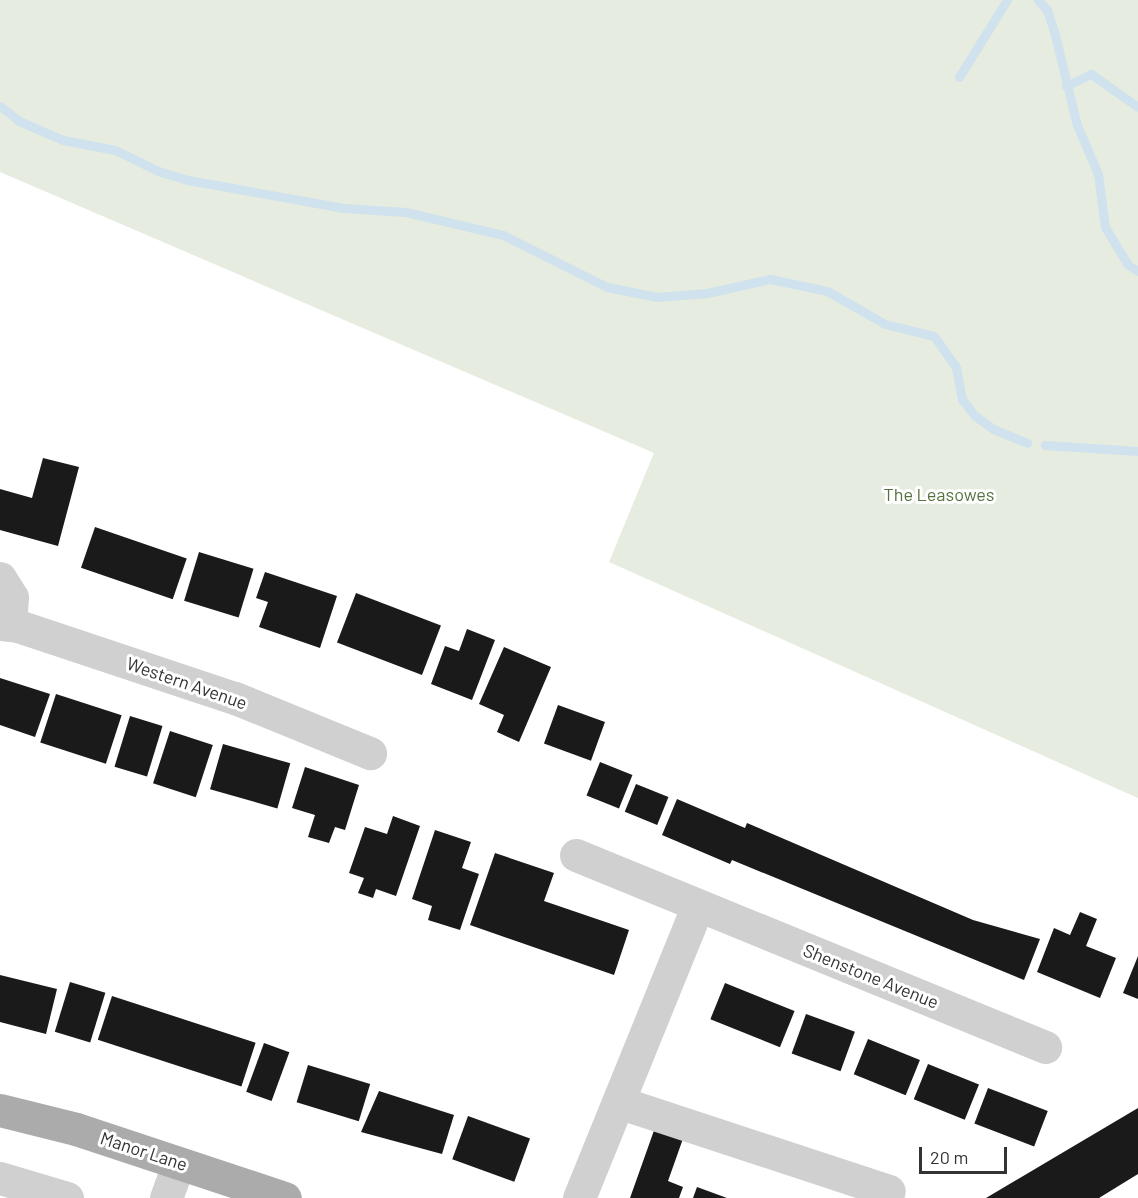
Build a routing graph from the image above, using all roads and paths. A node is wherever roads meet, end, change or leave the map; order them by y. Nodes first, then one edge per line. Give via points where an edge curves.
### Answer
1 (0, 578) edge
2 (5, 625) edge
3 (370, 753) dead end
4 (576, 855) dead end
5 (698, 905) junction
6 (1045, 1047) dead end
7 (618, 1102) junction
8 (0, 1110) edge
9 (179, 1163) junction
10 (0, 1178) edge
11 (889, 1191) dead end
12 (68, 1198) edge
13 (166, 1198) edge
14 (285, 1198) edge
15 (579, 1198) edge

1 - 2 street via 12,597
2 - 3 street, Western Avenue via 235,698
4 - 5 street, Shenstone Avenue
5 - 6 street, Shenstone Avenue
5 - 7 street
7 - 11 street
7 - 15 street
8 - 9 main road, Manor Lane via 76,1129
9 - 13 street
9 - 14 main road, Manor Lane
10 - 12 street

